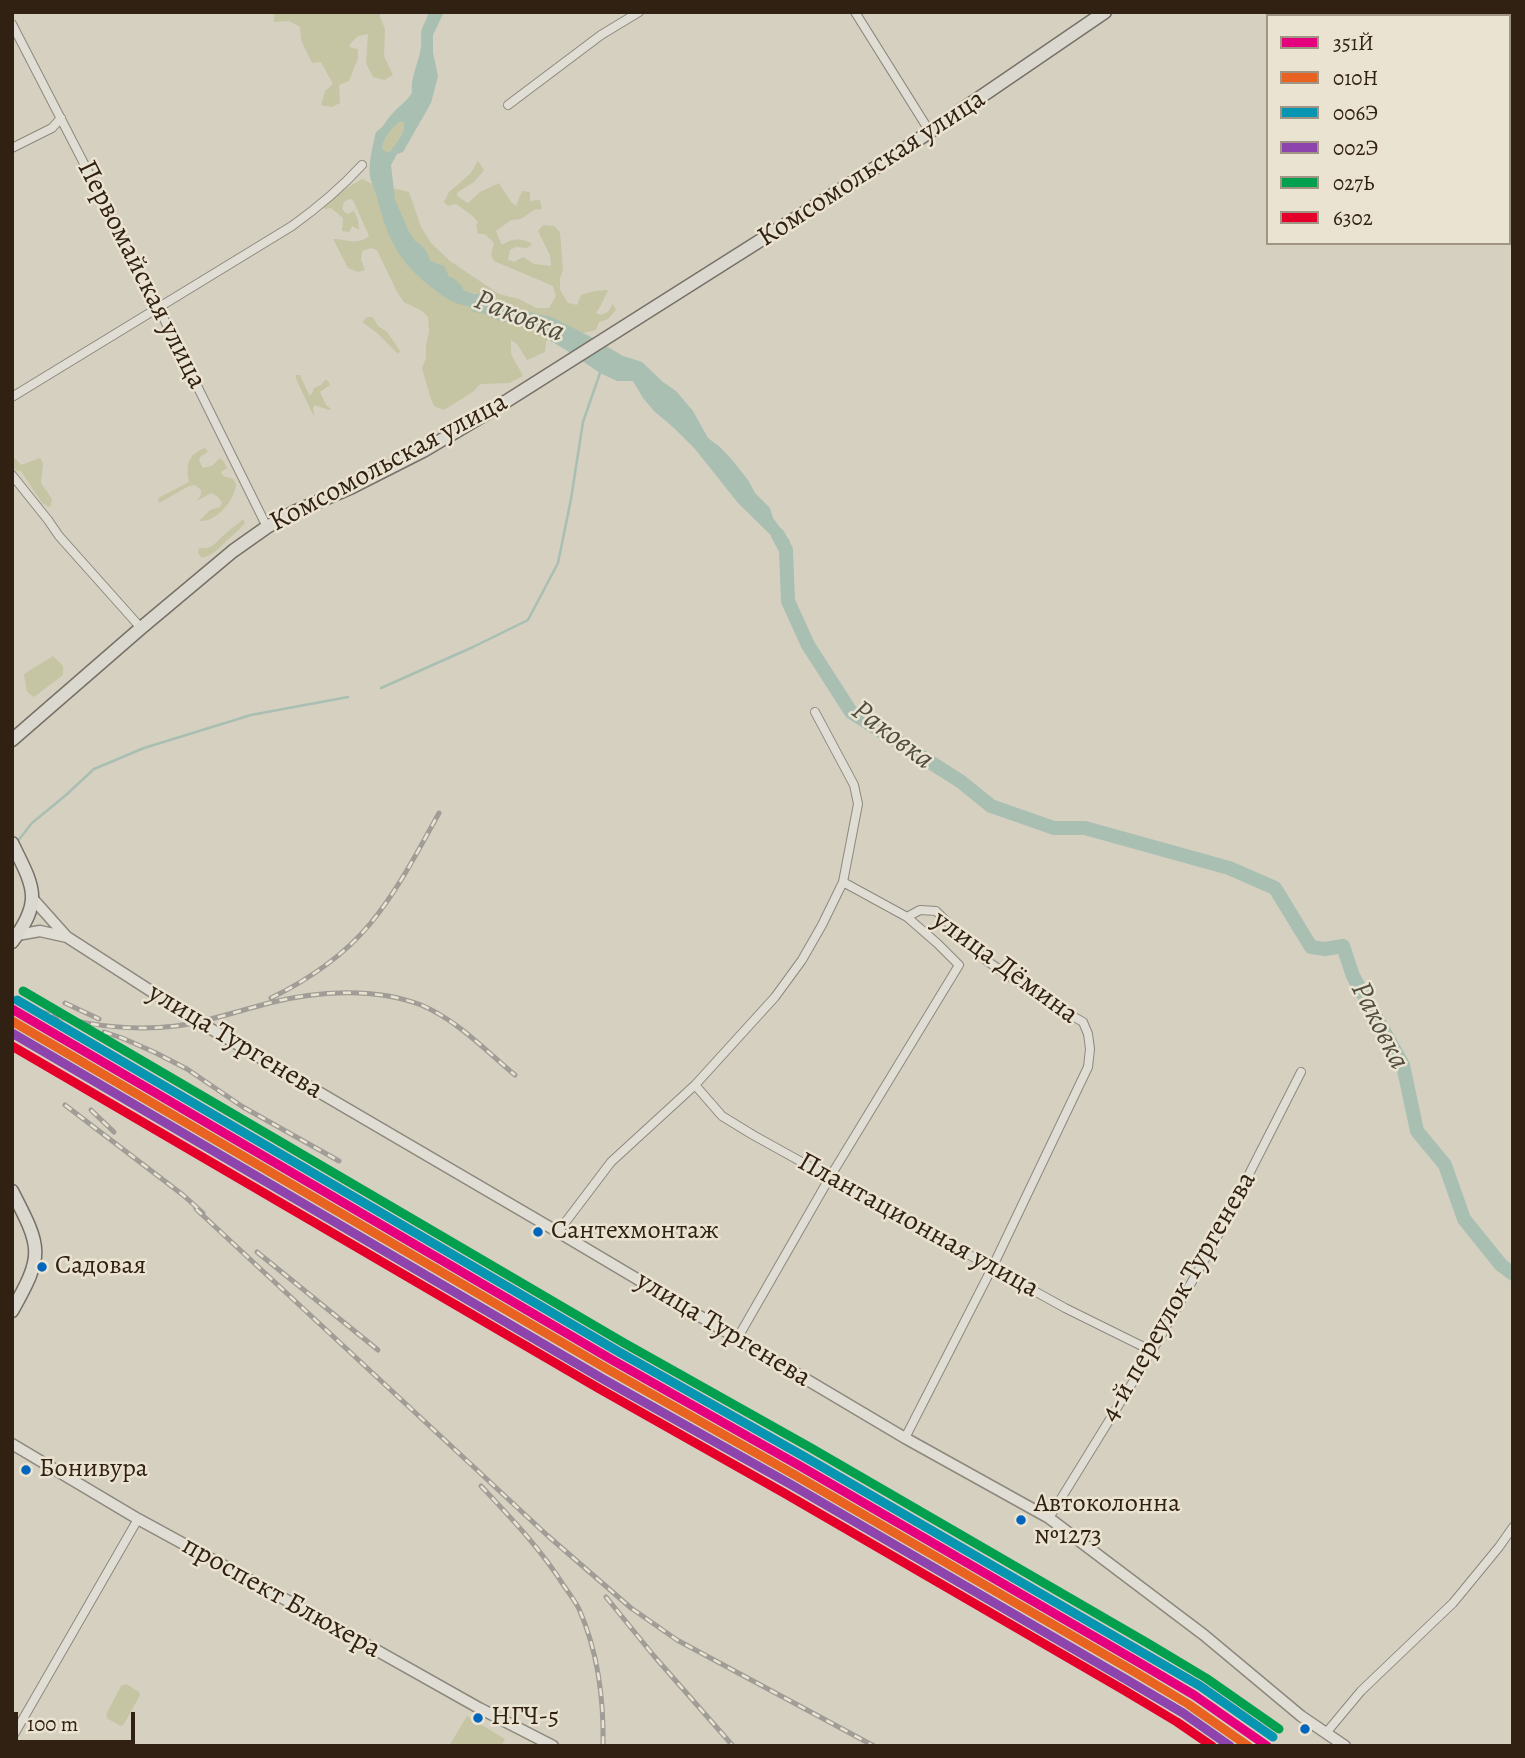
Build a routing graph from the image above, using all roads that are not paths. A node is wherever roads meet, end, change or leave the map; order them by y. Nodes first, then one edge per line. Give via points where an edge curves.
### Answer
1 (639, 12) edge
2 (855, 12) edge
3 (1105, 12) edge
4 (1085, 18) edge
5 (12, 24) edge
6 (508, 105) dead end
7 (61, 118) junction
8 (930, 132) junction
9 (12, 148) edge
10 (362, 165) dead end
11 (158, 307) junction
12 (12, 397) edge
13 (12, 475) edge
14 (267, 527) junction
15 (141, 628) junction
16 (815, 712) dead end
17 (12, 740) edge
18 (12, 844) edge
19 (843, 882) junction
20 (33, 899) junction
21 (907, 917) junction
22 (68, 937) junction
23 (14, 938) edge
24 (1301, 1072) dead end
25 (695, 1085) junction
26 (830, 1177) junction
27 (12, 1191) edge
28 (558, 1232) junction
29 (992, 1268) junction
30 (12, 1311) edge
31 (737, 1339) junction
32 (1152, 1351) junction
33 (905, 1438) junction
34 (12, 1444) edge
35 (1049, 1518) junction
36 (138, 1519) junction
37 (1513, 1527) edge
38 (1326, 1733) junction
39 (12, 1738) edge
40 (553, 1746) edge
41 (1345, 1746) edge

1 - 6 street
2 - 8 street
3 - 4 main road, Комсомольская улица
4 - 8 main road, Комсомольская улица
5 - 7 street, Первомайская улица
7 - 9 street via 52,128
7 - 11 street, Первомайская улица
8 - 14 main road, Комсомольская улица via 494,410 423,451
10 - 11 street via 308,215
11 - 12 street
11 - 14 street, Первомайская улица
13 - 15 street
14 - 15 main road, Комсомольская улица
15 - 17 main road, Комсомольская улица
16 - 19 street via 854,785 858,804
18 - 20 main road via 30,881
19 - 21 street, улица Дёмина
19 - 25 street via 802,960 775,997
20 - 22 street, улица Тургенева
20 - 23 main road
21 - 26 street via 958,965
21 - 29 street, улица Дёмина via 920,910 936,911 987,961 1083,1022 1088,1034 1088,1067
22 - 23 street via 40,931
22 - 28 street, улица Тургенева via 254,1055
24 - 32 street, 4-й переулок Тургенева via 1213,1245
25 - 26 street, Плантационная улица via 722,1116
25 - 28 street via 611,1162
26 - 29 street, Плантационная улица
26 - 31 street
27 - 30 main road via 31,1227 36,1248 30,1280
28 - 31 street, улица Тургенева
29 - 32 street, Плантационная улица
29 - 33 street
31 - 33 street, улица Тургенева
32 - 35 street, 4-й переулок Тургенева
33 - 35 street, улица Тургенева
34 - 36 street, проспект Блюхера
35 - 38 street, улица Тургенева
36 - 39 street
36 - 40 street, проспект Блюхера
37 - 38 street via 1453,1603 1361,1691
38 - 41 street, улица Тургенева

